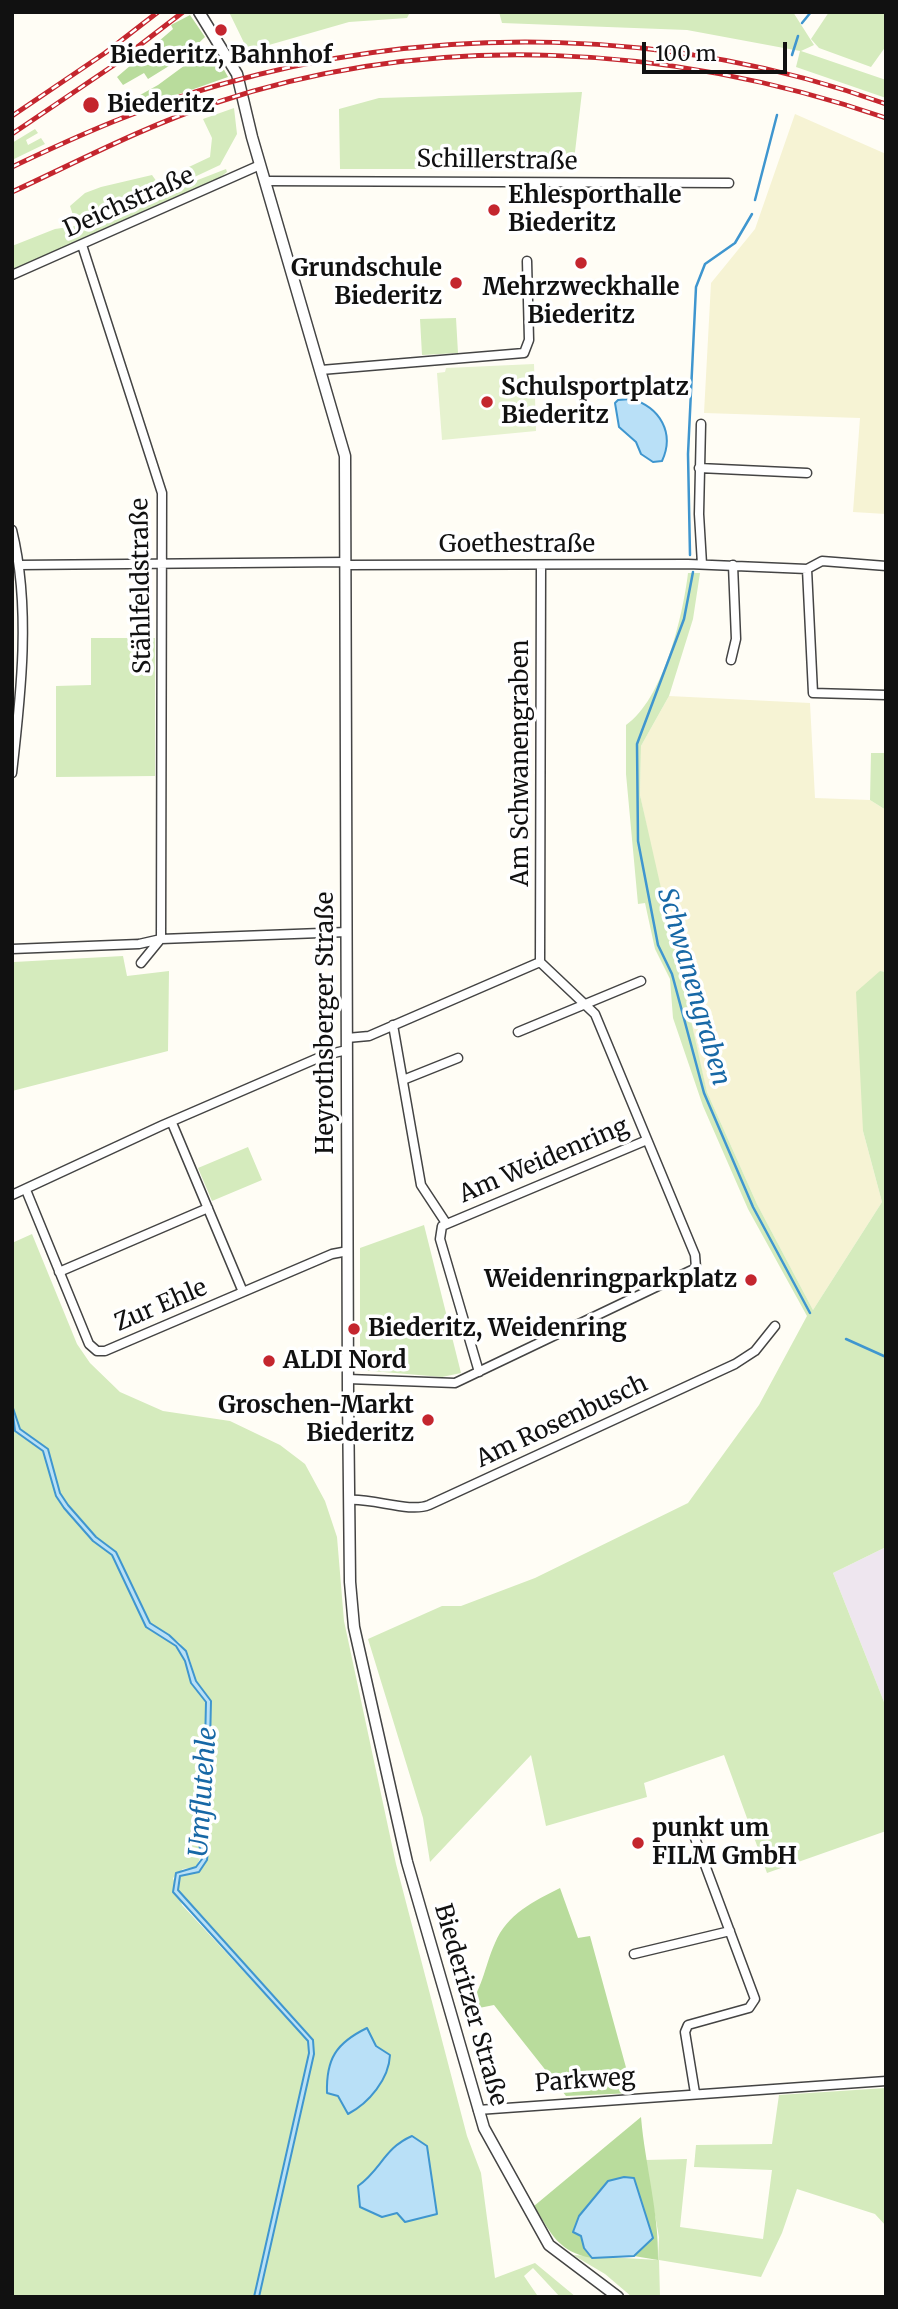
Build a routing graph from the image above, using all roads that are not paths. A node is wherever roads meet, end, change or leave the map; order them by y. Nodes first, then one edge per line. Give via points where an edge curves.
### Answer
1 (199, 12) edge
2 (260, 165) junction
3 (265, 181) junction
4 (729, 183) dead end
5 (82, 245) junction
6 (527, 261) dead end
7 (12, 275) edge
8 (528, 286) junction
9 (614, 289) dead end
10 (321, 370) junction
11 (701, 424) dead end
12 (699, 468) junction
13 (807, 473) dead end
14 (12, 530) edge
15 (162, 564) junction
16 (346, 564) junction
17 (702, 564) junction
18 (19, 565) junction
19 (541, 565) junction
20 (733, 565) junction
21 (886, 566) edge
22 (807, 569) junction
23 (731, 660) dead end
24 (886, 695) edge
25 (12, 773) edge
26 (347, 932) junction
27 (161, 939) junction
28 (12, 949) edge
29 (541, 962) junction
30 (141, 963) dead end
31 (641, 981) dead end
32 (586, 1004) junction
33 (393, 1025) junction
34 (518, 1032) dead end
35 (347, 1038) junction
36 (347, 1050) junction
37 (458, 1058) dead end
38 (403, 1080) junction
39 (172, 1123) junction
40 (647, 1140) junction
41 (26, 1189) junction
42 (12, 1195) edge
43 (208, 1208) junction
44 (446, 1223) junction
45 (348, 1251) junction
46 (59, 1272) junction
47 (243, 1292) junction
48 (775, 1326) dead end
49 (479, 1372) junction
50 (348, 1379) junction
51 (349, 1500) junction
52 (364, 1679) joint
53 (692, 1830) dead end
54 (730, 1931) junction
55 (634, 1954) dead end
56 (886, 2081) edge
57 (695, 2093) junction
58 (478, 2110) junction
59 (618, 2297) edge

1 - 2 street, Heyrothsberger Straße via 237,74
2 - 3 street, Heyrothsberger Straße
2 - 5 street, Deichstraße
3 - 4 street, Schillerstraße
3 - 10 street, Heyrothsberger Straße
5 - 7 street, Deichstraße
5 - 15 street, Stählfeldstraße via 162,493
6 - 8 street
8 - 9 street
8 - 10 street via 529,340 524,353
10 - 16 street, Heyrothsberger Straße via 345,456
11 - 12 street
12 - 13 street
12 - 17 street
14 - 18 street
15 - 16 street, Goethestraße
15 - 18 street, Goethestraße
15 - 27 street, Stählfeldstraße
16 - 19 street, Goethestraße
16 - 26 street, Heyrothsberger Straße
17 - 19 street, Goethestraße
17 - 20 street, Goethestraße
18 - 25 street via 21,650
19 - 29 street, Am Schwanengraben
20 - 22 street, Goethestraße
20 - 23 street via 736,639
21 - 22 street, Goethestraße via 822,561
22 - 24 street via 813,693
26 - 27 street
26 - 35 street, Heyrothsberger Straße
27 - 28 street via 139,944
27 - 30 street
29 - 32 street
29 - 33 street
31 - 32 street
32 - 34 street
32 - 40 street via 595,1014
33 - 35 street via 369,1036
33 - 38 street
35 - 36 street, Heyrothsberger Straße
36 - 39 street via 323,1056
36 - 45 street, Heyrothsberger Straße
37 - 38 street
38 - 44 street via 421,1185
39 - 41 street
39 - 43 street, Zur Ehle
40 - 44 street, Am Weidenring
40 - 49 street, Am Weidenring via 695,1255 696,1268
41 - 42 street
41 - 46 street, Zur Ehle
43 - 46 street
43 - 47 street, Zur Ehle
44 - 49 street, Am Weidenring via 440,1238
45 - 47 street, Zur Ehle
45 - 50 street, Heyrothsberger Straße
46 - 47 street, Zur Ehle via 89,1344 97,1351
48 - 51 street, Am Rosenbusch via 755,1350 735,1364 429,1505
49 - 50 street, Am Weidenring via 446,1384
50 - 51 street, Heyrothsberger Straße
51 - 52 street, Heyrothsberger Straße via 351,1603
52 - 58 street, Biederitzer Straße via 407,1862
53 - 54 street
54 - 55 street
54 - 57 street via 755,2003 688,2025 685,2032
56 - 57 street, Parkweg
57 - 58 street, Parkweg
58 - 59 street, Biederitzer Straße via 549,2245

